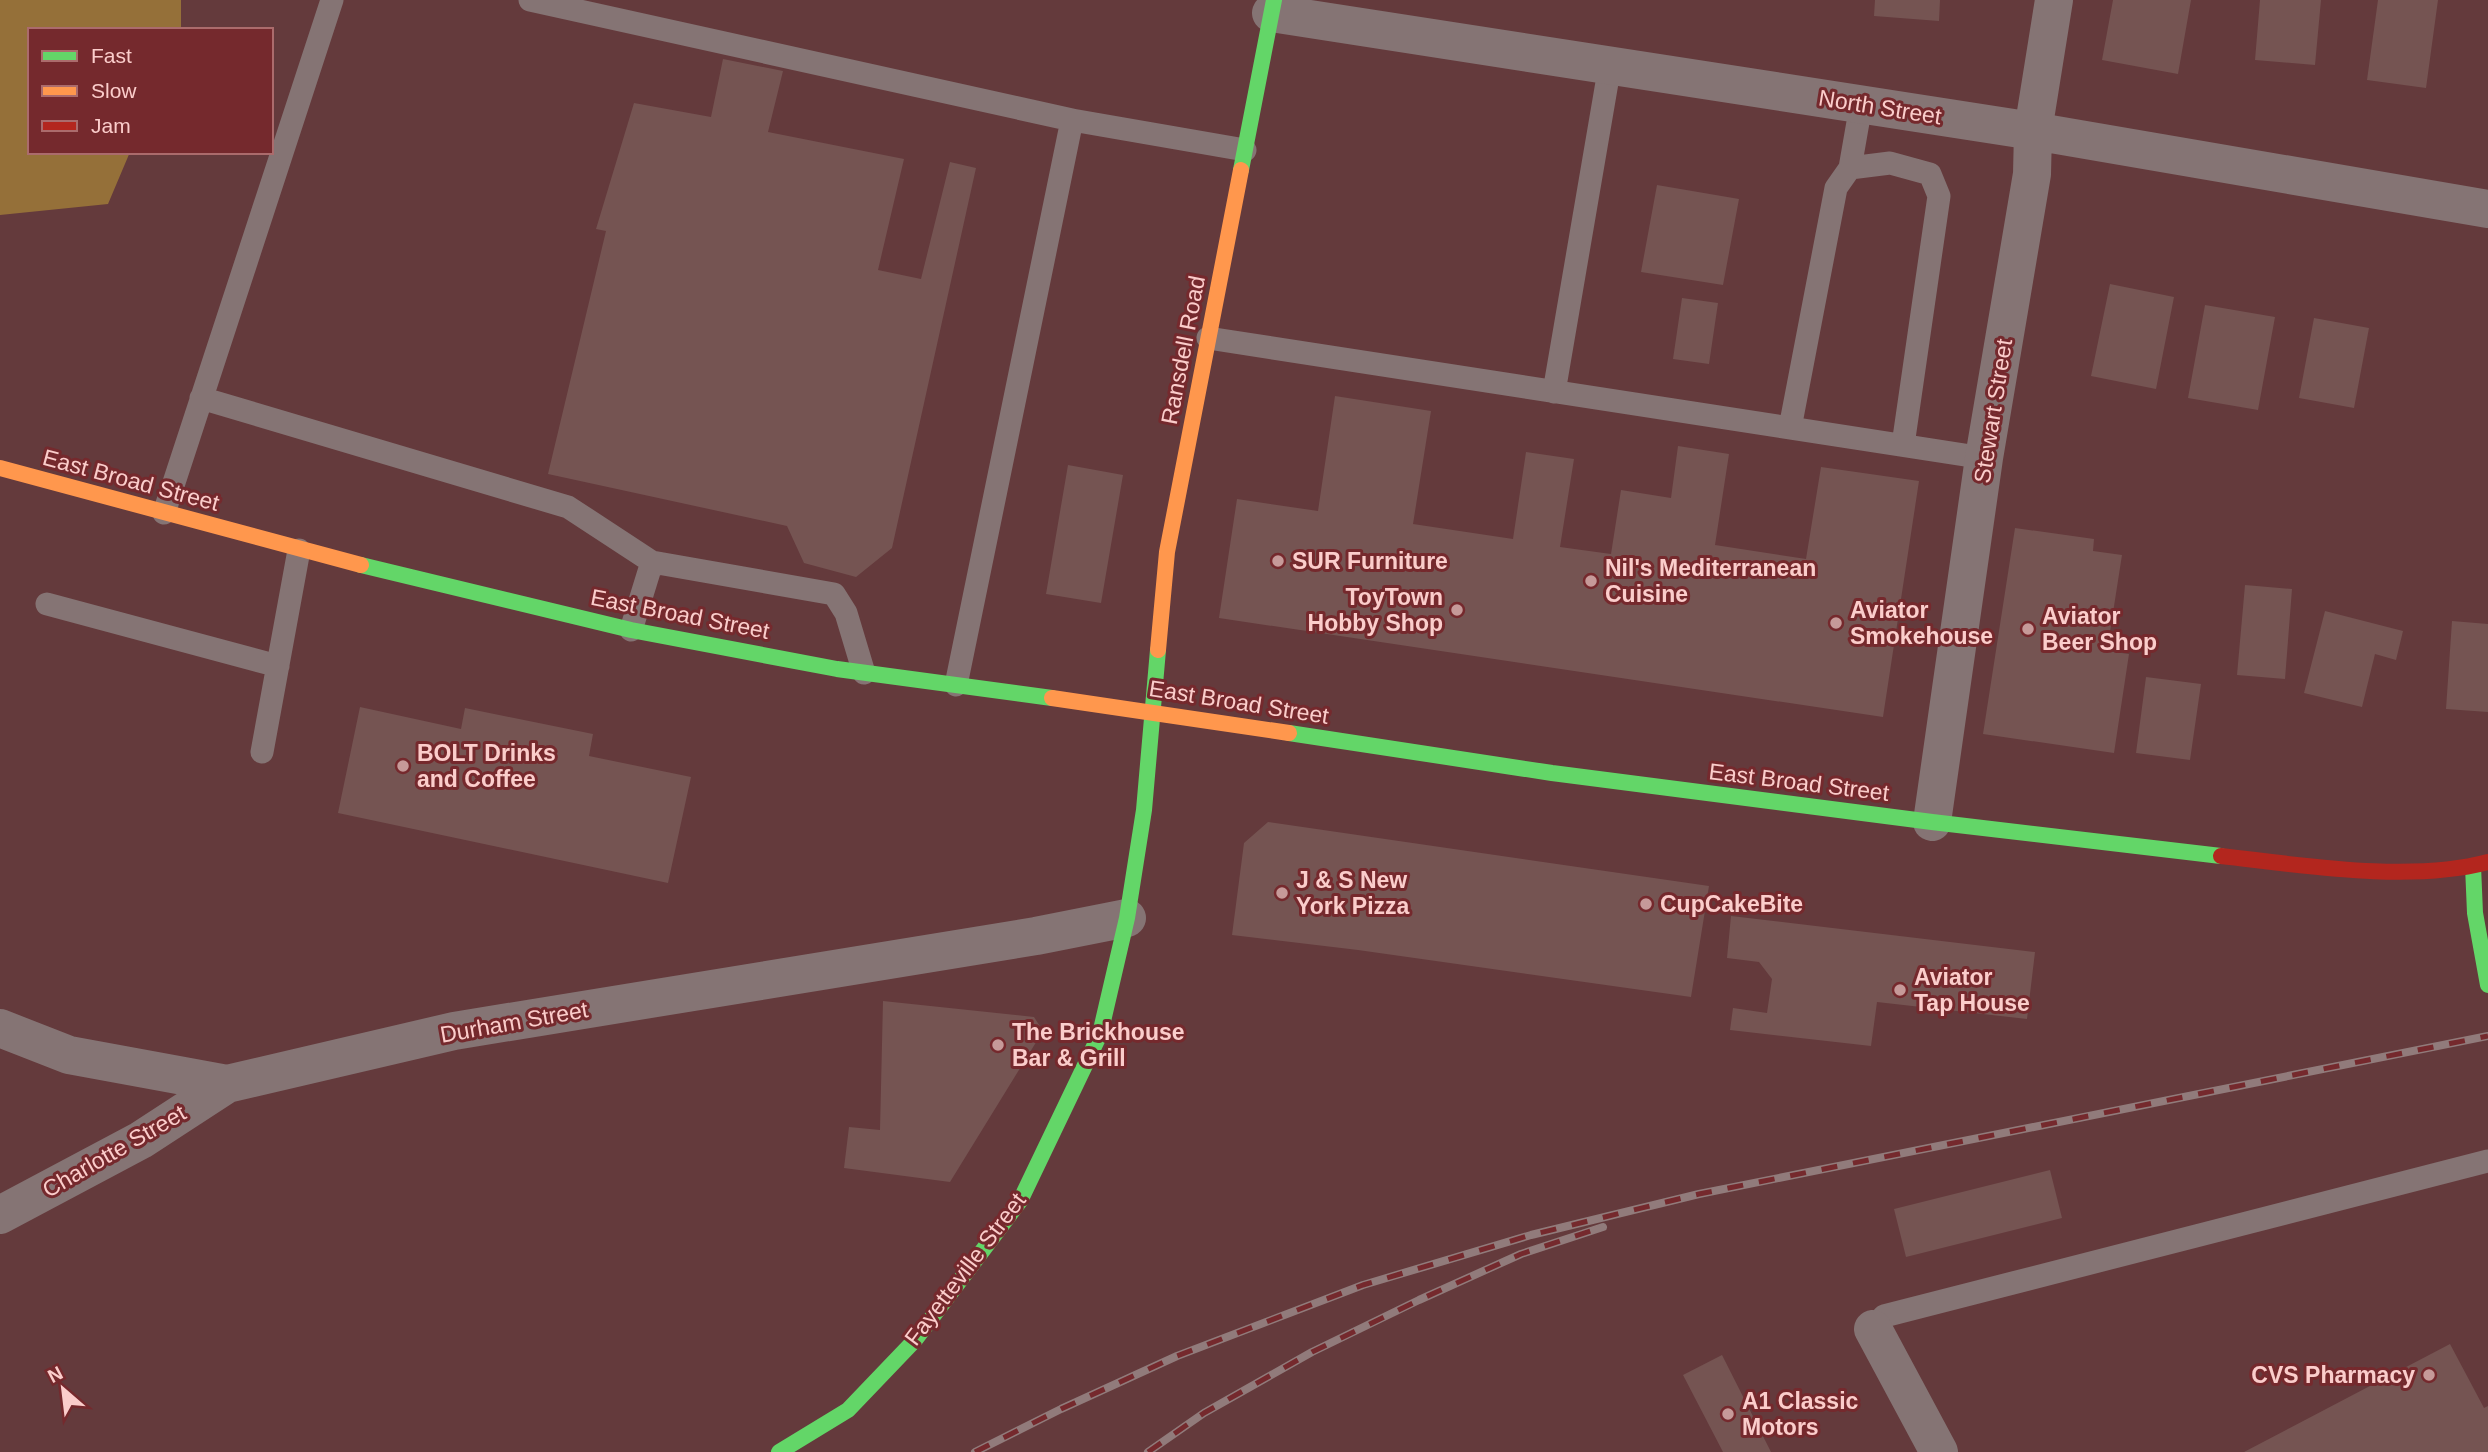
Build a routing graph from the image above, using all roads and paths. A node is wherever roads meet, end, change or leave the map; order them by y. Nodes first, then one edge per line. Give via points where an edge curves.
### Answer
1 (332, 0) edge
2 (530, 0) edge
3 (2054, 0) edge
4 (1273, 6) edge
5 (1610, 65) junction
6 (1861, 105) junction
7 (1072, 120) junction
8 (2033, 131) junction
9 (1245, 150) junction
10 (1850, 168) junction
11 (2488, 209) edge
12 (1208, 338) junction
13 (1554, 391) junction
14 (201, 397) junction
15 (1790, 428) junction
16 (1903, 445) junction
17 (1984, 458) junction
18 (0, 468) edge
19 (164, 513) junction
20 (299, 550) junction
21 (652, 562) junction
22 (47, 604) dead end
23 (631, 630) junction
24 (278, 666) junction
25 (863, 673) junction
26 (956, 685) junction
27 (1153, 712) junction
28 (262, 752) dead end
29 (1932, 822) junction
30 (2480, 864) edge
31 (2488, 883) edge
32 (1127, 918) junction
33 (2488, 985) edge
34 (0, 1028) edge
35 (227, 1084) junction
36 (2488, 1161) edge
37 (0, 1215) edge
38 (1873, 1329) joint
39 (779, 1452) edge
40 (1939, 1452) edge

1 - 14 lane
2 - 7 lane
3 - 8 street, Stewart Street
4 - 5 street, North Street
4 - 9 main road, Ransdell Road
5 - 6 street, North Street
5 - 13 lane
6 - 8 street, North Street
6 - 10 lane
7 - 9 lane
7 - 26 lane
8 - 11 street, North Street
8 - 17 street, Stewart Street via 2032,174
9 - 12 main road, Ransdell Road
10 - 15 lane via 1836,188
10 - 16 lane via 1890,163 1930,174 1939,196
12 - 13 lane
12 - 27 main road, Ransdell Road via 1167,552
13 - 15 lane
14 - 19 lane
14 - 21 lane via 568,508
15 - 16 lane
16 - 17 lane
17 - 29 street, Stewart Street
18 - 19 main road, East Broad Street
19 - 20 main road, East Broad Street
20 - 23 main road, East Broad Street
20 - 24 lane
21 - 23 lane
21 - 25 lane via 834,594 846,613
22 - 24 lane
23 - 25 main road, East Broad Street
24 - 28 lane
25 - 26 main road, East Broad Street
26 - 27 main road, East Broad Street
27 - 29 main road, East Broad Street via 1552,772
27 - 32 main road, Fayetteville Street
29 - 30 main road, East Broad Street via 2301,865 2396,872
30 - 31 main road
30 - 33 main road via 2475,913
32 - 35 street, Durham Street via 454,1031
32 - 39 main road, Fayetteville Street via 1100,1034 1020,1201 915,1340 858,1400
34 - 35 street, Durham Street via 69,1055
35 - 37 street, Charlotte Street via 141,1140
36 - 38 lane via 1884,1316
38 - 40 street

